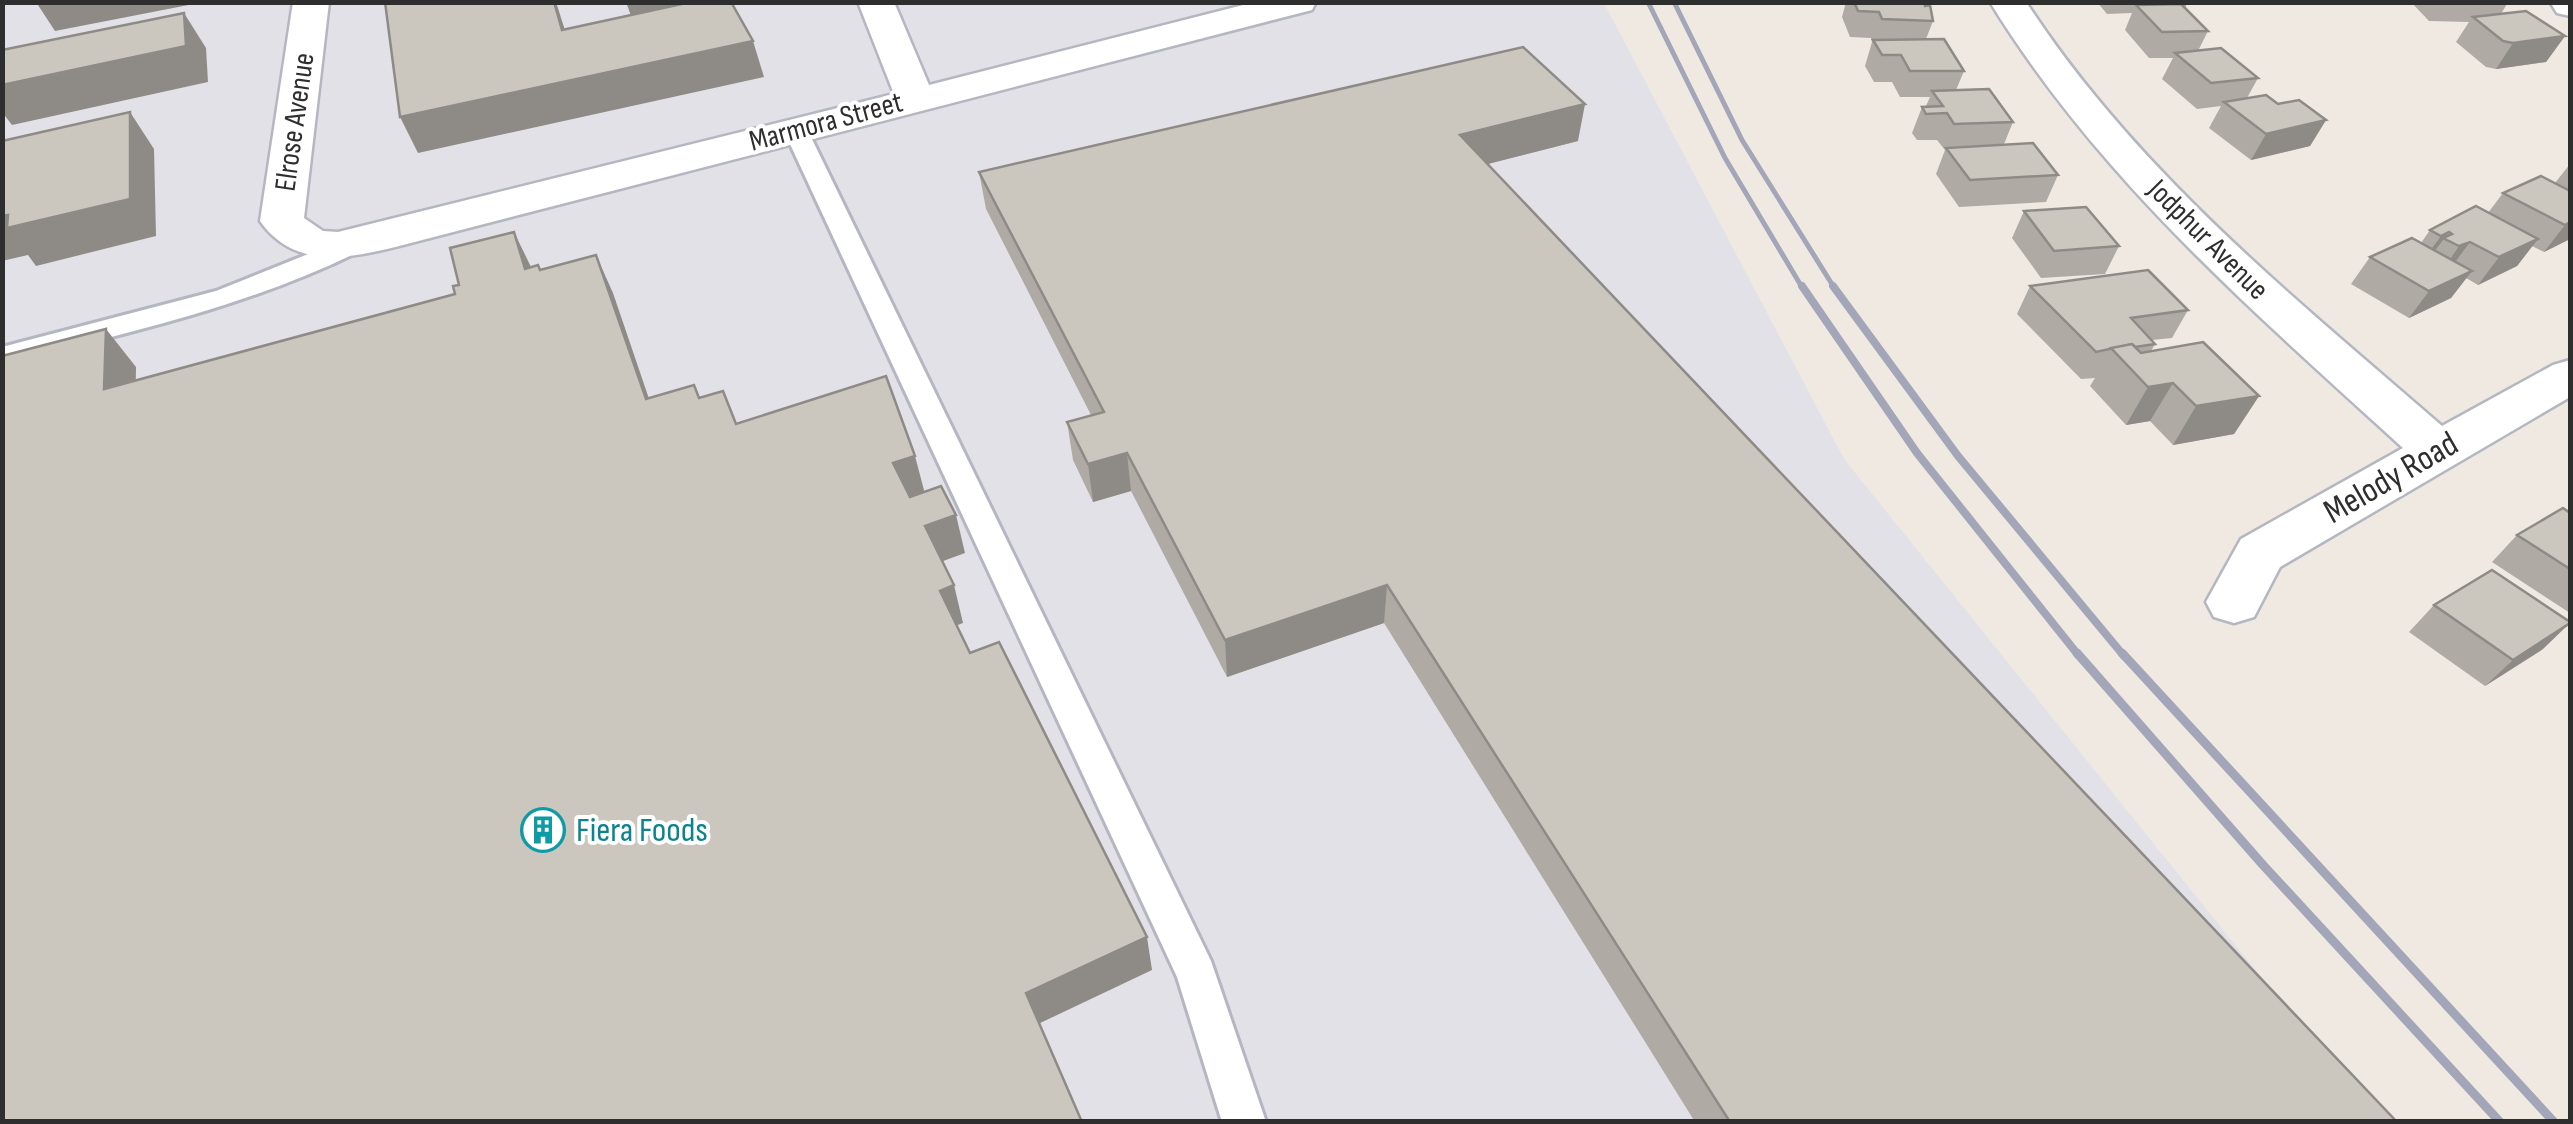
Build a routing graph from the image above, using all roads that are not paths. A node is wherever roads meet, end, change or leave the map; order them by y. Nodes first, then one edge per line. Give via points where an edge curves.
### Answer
1 (312, 2) edge
2 (876, 2) edge
3 (1299, 2) edge
4 (2008, 2) edge
5 (915, 98) junction
6 (796, 131) junction
7 (353, 244) junction
8 (2, 356) edge
9 (2570, 376) edge
10 (2438, 451) junction
11 (2234, 602) dead end
12 (1244, 1122) edge

1 - 7 street, Elrose Avenue via 282,221 294,238
2 - 5 street
3 - 5 street, Marmora Street
4 - 10 street, Jodphur Avenue via 2097,125 2170,204
5 - 6 street, Marmora Street
6 - 7 street, Marmora Street
6 - 12 lane via 1197,975
7 - 8 lane via 305,270 230,296
9 - 10 street, Melody Road
10 - 11 street, Melody Road via 2260,553

